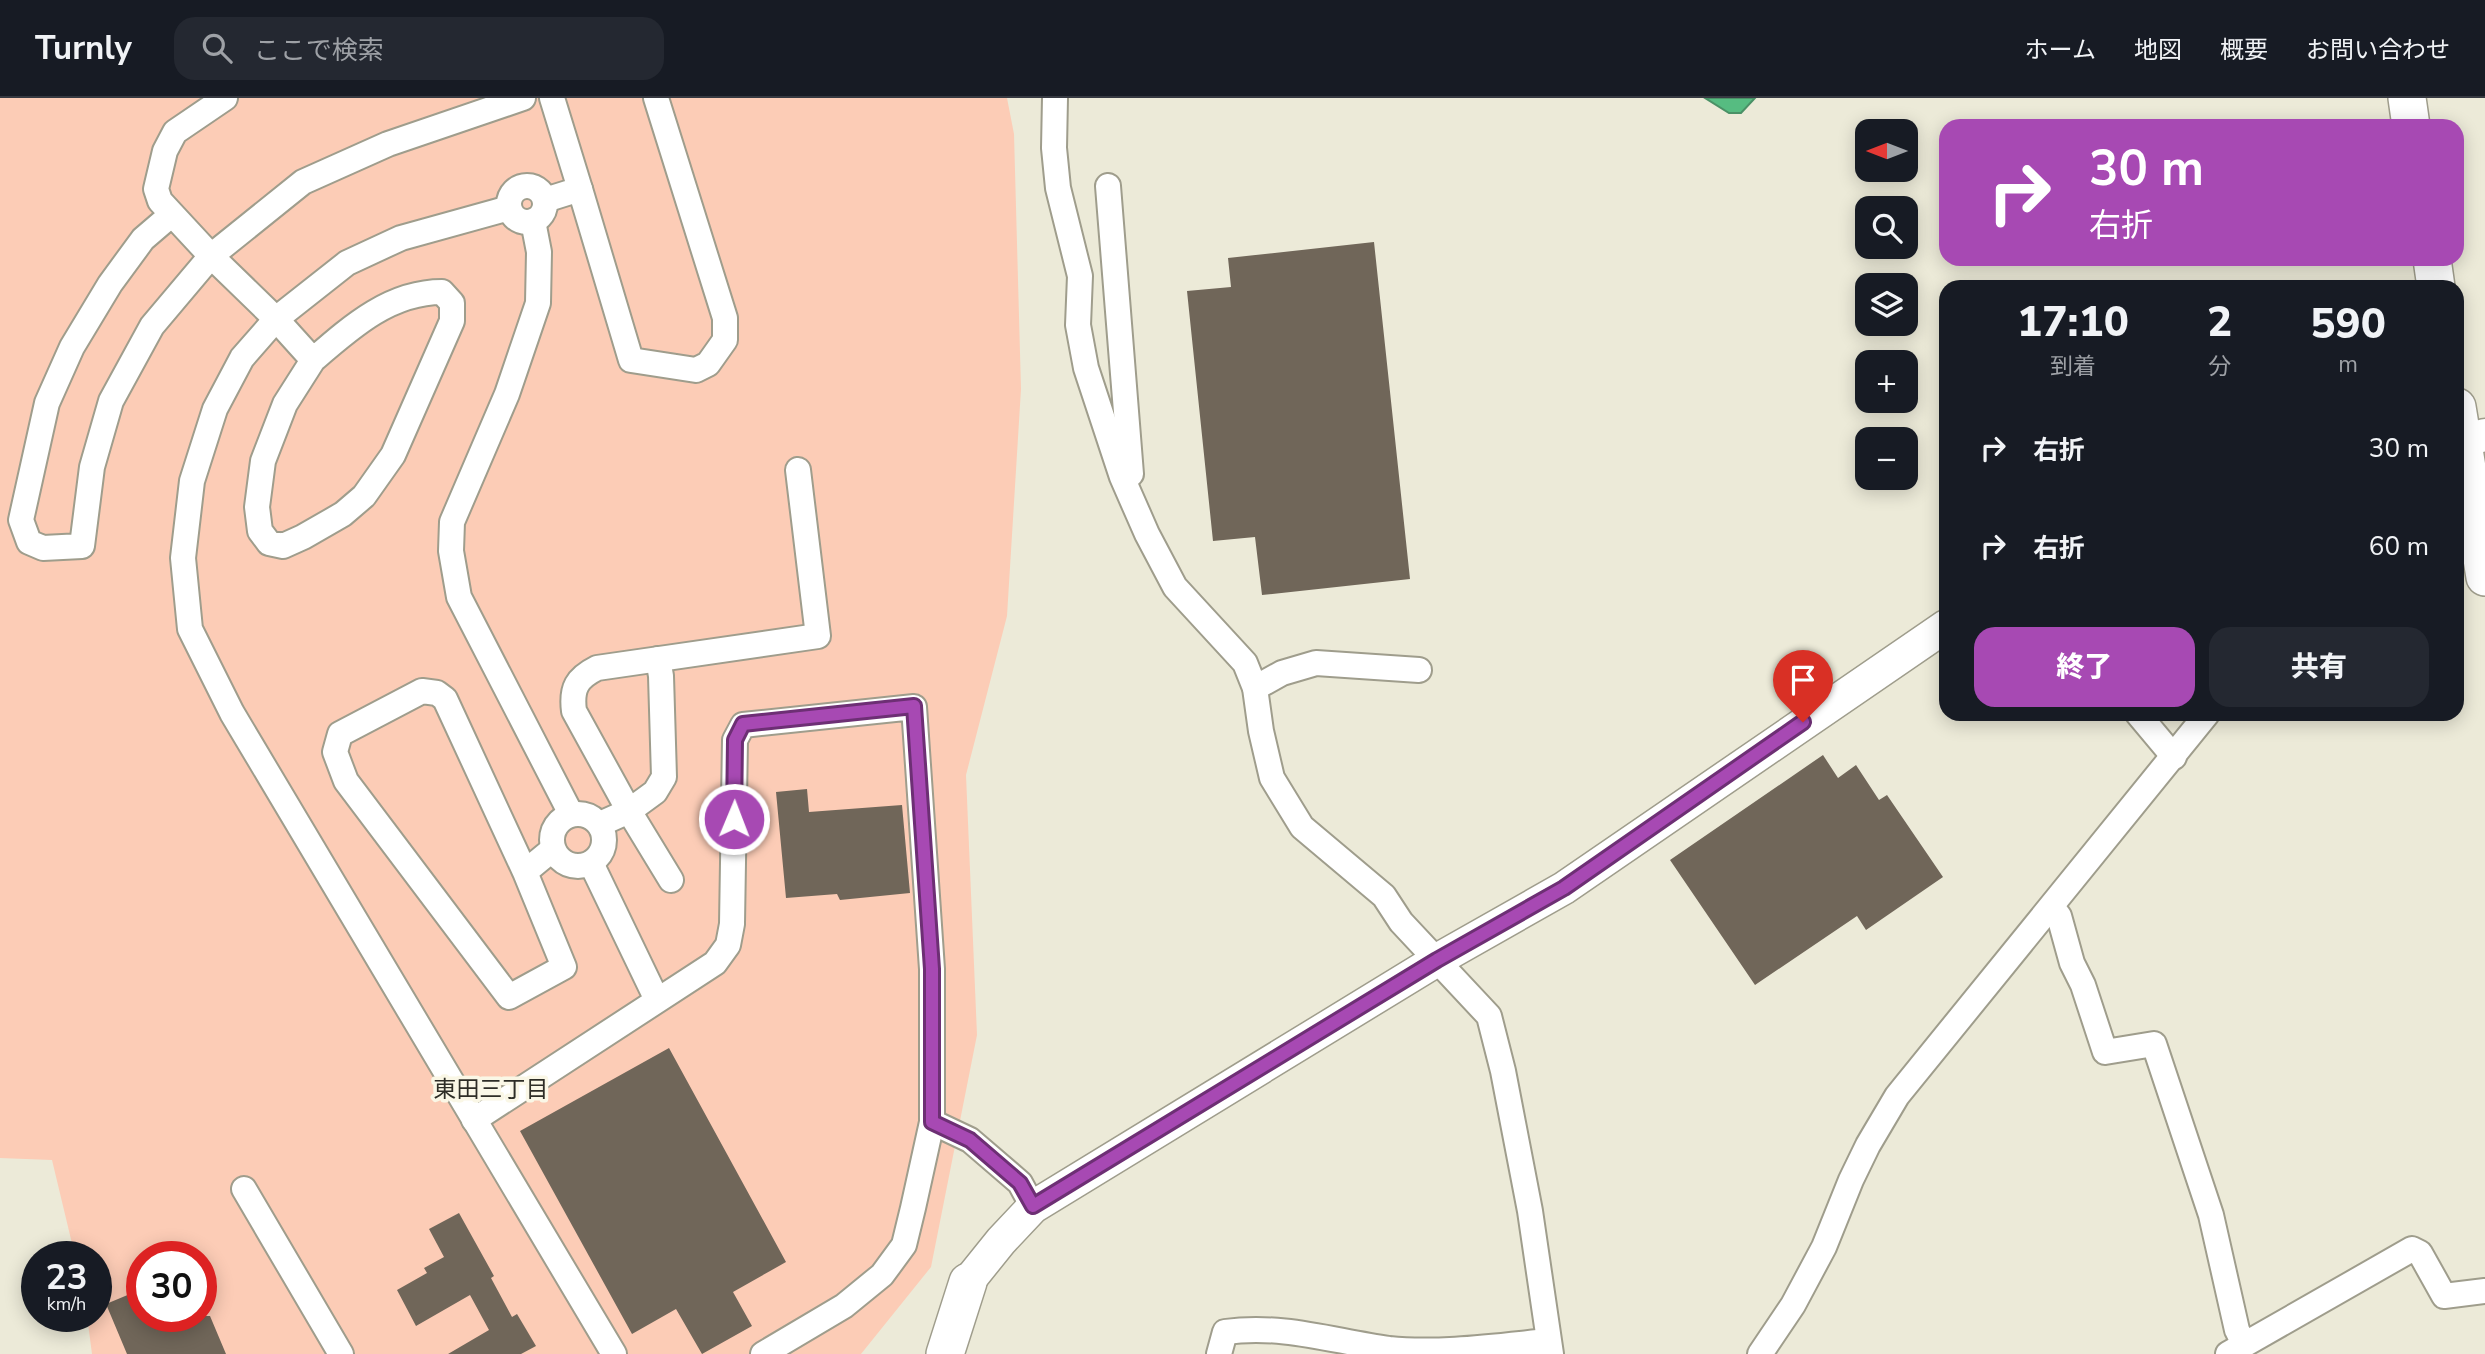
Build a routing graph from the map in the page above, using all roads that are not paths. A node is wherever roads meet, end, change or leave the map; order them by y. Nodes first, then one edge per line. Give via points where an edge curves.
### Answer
1 (225, 98) edge
2 (523, 98) edge
3 (552, 98) edge
4 (656, 98) edge
5 (1055, 98) edge
6 (2407, 98) edge
7 (2410, 119) edge
8 (1108, 186) dead end
9 (580, 189) junction
10 (539, 210) junction
11 (171, 215) junction
12 (211, 256) junction
13 (276, 319) junction
14 (313, 360) junction
15 (2466, 431) edge
16 (798, 470) dead end
17 (1133, 503) junction
18 (2485, 576) edge
19 (1939, 631) edge
20 (658, 659) junction
21 (1419, 670) dead end
22 (1255, 688) junction
23 (2144, 721) edge
24 (2202, 721) edge
25 (2174, 757) junction
26 (629, 811) junction
27 (571, 814) junction
28 (600, 824) junction
29 (553, 849) junction
30 (591, 863) junction
31 (525, 872) junction
32 (671, 880) dead end
33 (2052, 907) junction
34 (1437, 960) junction
35 (657, 1000) junction
36 (474, 1120) junction
37 (932, 1122) junction
38 (244, 1189) dead end
39 (1033, 1206) junction
40 (968, 1282) joint
41 (2485, 1291) edge
42 (1341, 1347) edge
43 (1549, 1348) edge
44 (2236, 1349) edge
45 (341, 1354) edge
46 (614, 1354) edge
47 (763, 1354) edge
48 (945, 1354) edge
49 (1219, 1354) edge
50 (1760, 1354) edge

1 - 11 street via 174,132 156,189
2 - 12 street via 388,144 303,182
3 - 9 street
4 - 9 street via 725,318 725,340 708,364 696,370 631,360
5 - 17 street via 1058,187 1080,276 1078,324 1086,368
6 - 7 highway
8 - 17 street
9 - 10 street
10 - 13 street via 538,189 526,186 514,191 509,208 401,238 347,263
10 - 27 street via 538,303 507,394 452,522 451,551 459,597
11 - 12 street
11 - 12 street via 143,239 110,284 47,403 21,520 29,542 43,548 82,546 92,467 111,401 152,326
12 - 13 street
13 - 14 street
13 - 36 street via 242,358 215,409 192,481 183,558 190,629 232,713
14 - 14 street via 353,326 396,301 423,292 442,292 452,303 452,321 393,456 379,477 343,514 283,545 269,543 260,531 257,507 263,461 285,404
15 - 18 highway
16 - 20 street via 818,636
17 - 22 street via 1175,587 1245,663
19 - 34 main road via 1564,888
20 - 26 street via 664,777 655,792
20 - 26 street via 597,668 583,675 572,695 574,711
21 - 22 street via 1316,663 1282,673
22 - 34 street via 1272,778 1301,827 1384,896
23 - 25 street
24 - 25 street
25 - 33 street
26 - 28 street
26 - 32 street
27 - 28 street via 587,815
27 - 29 street via 553,832
28 - 30 street via 603,850
29 - 30 street via 573,866
29 - 31 street
30 - 35 street
31 - 31 street via 564,967 509,997 346,781 335,752 340,734 422,691 437,693 445,699
33 - 44 street via 2105,1052 2154,1044 2211,1215 2237,1330
33 - 50 street via 1898,1096 1868,1144 1824,1247 1793,1305
34 - 39 main road
34 - 43 street via 1489,1016 1530,1211
35 - 36 street
35 - 37 street via 715,962 728,945 735,740 743,724 914,706 932,969
36 - 46 street
37 - 39 street via 970,1140 1020,1183
37 - 47 street via 904,1245 882,1275 844,1306
38 - 45 street
39 - 40 main road
40 - 48 highway
41 - 44 street via 2444,1296 2420,1253 2412,1249
42 - 43 street via 1429,1351
42 - 49 street via 1307,1333 1251,1328 1225,1332

